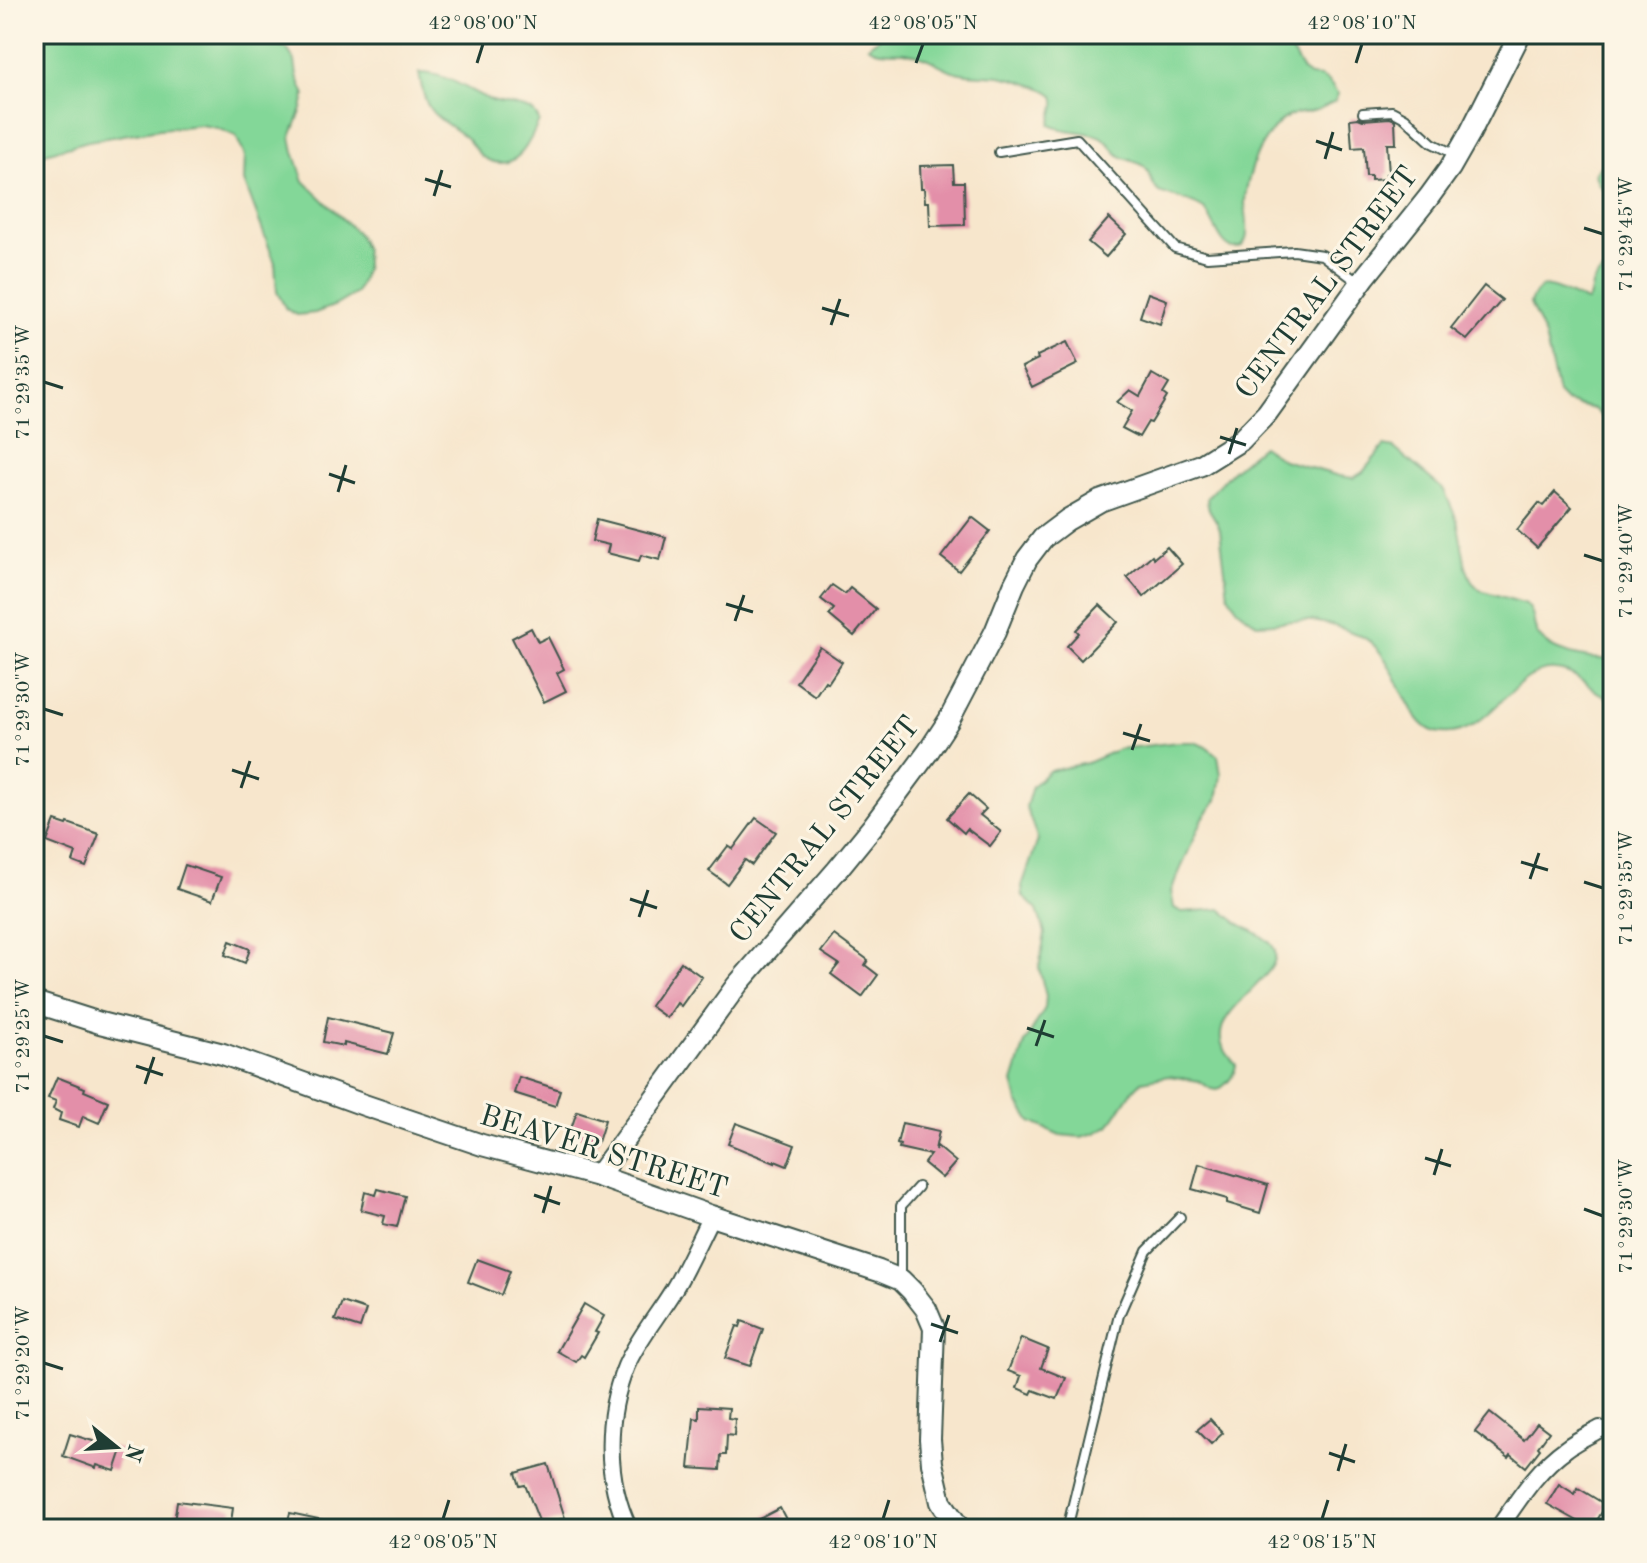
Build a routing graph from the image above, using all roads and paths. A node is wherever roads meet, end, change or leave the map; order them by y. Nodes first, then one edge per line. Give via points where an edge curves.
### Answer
1 (1520, 34) edge
2 (1363, 113) dead end
3 (999, 152) dead end
4 (1457, 155) junction
5 (1360, 284) junction
6 (34, 1002) edge
7 (598, 1176) junction
8 (918, 1187) dead end
9 (711, 1216) junction
10 (1180, 1217) dead end
11 (901, 1280) junction
12 (1600, 1429) dead end
13 (629, 1529) edge
14 (960, 1529) edge
15 (1067, 1529) edge
16 (1498, 1529) edge

1 - 4 street, CENTRAL STREET
2 - 4 lane via 1392,111 1432,143
3 - 5 lane via 1077,139 1175,248 1207,257 1294,251 1322,255
4 - 5 street, CENTRAL STREET
5 - 7 street, CENTRAL STREET via 1267,413 1241,440 1201,465 1100,501 1043,538 1027,559 995,632 928,752 873,826 737,985
6 - 7 street, BEAVER STREET via 223,1054 482,1145
7 - 9 street, BEAVER STREET
8 - 11 lane via 901,1206
9 - 11 street, BEAVER STREET
9 - 13 street via 677,1285 640,1339 618,1393 611,1461
10 - 15 lane via 1147,1251 1119,1315
11 - 14 street, BEAVER STREET via 926,1309 934,1328 932,1463 941,1502
12 - 16 street via 1544,1466

